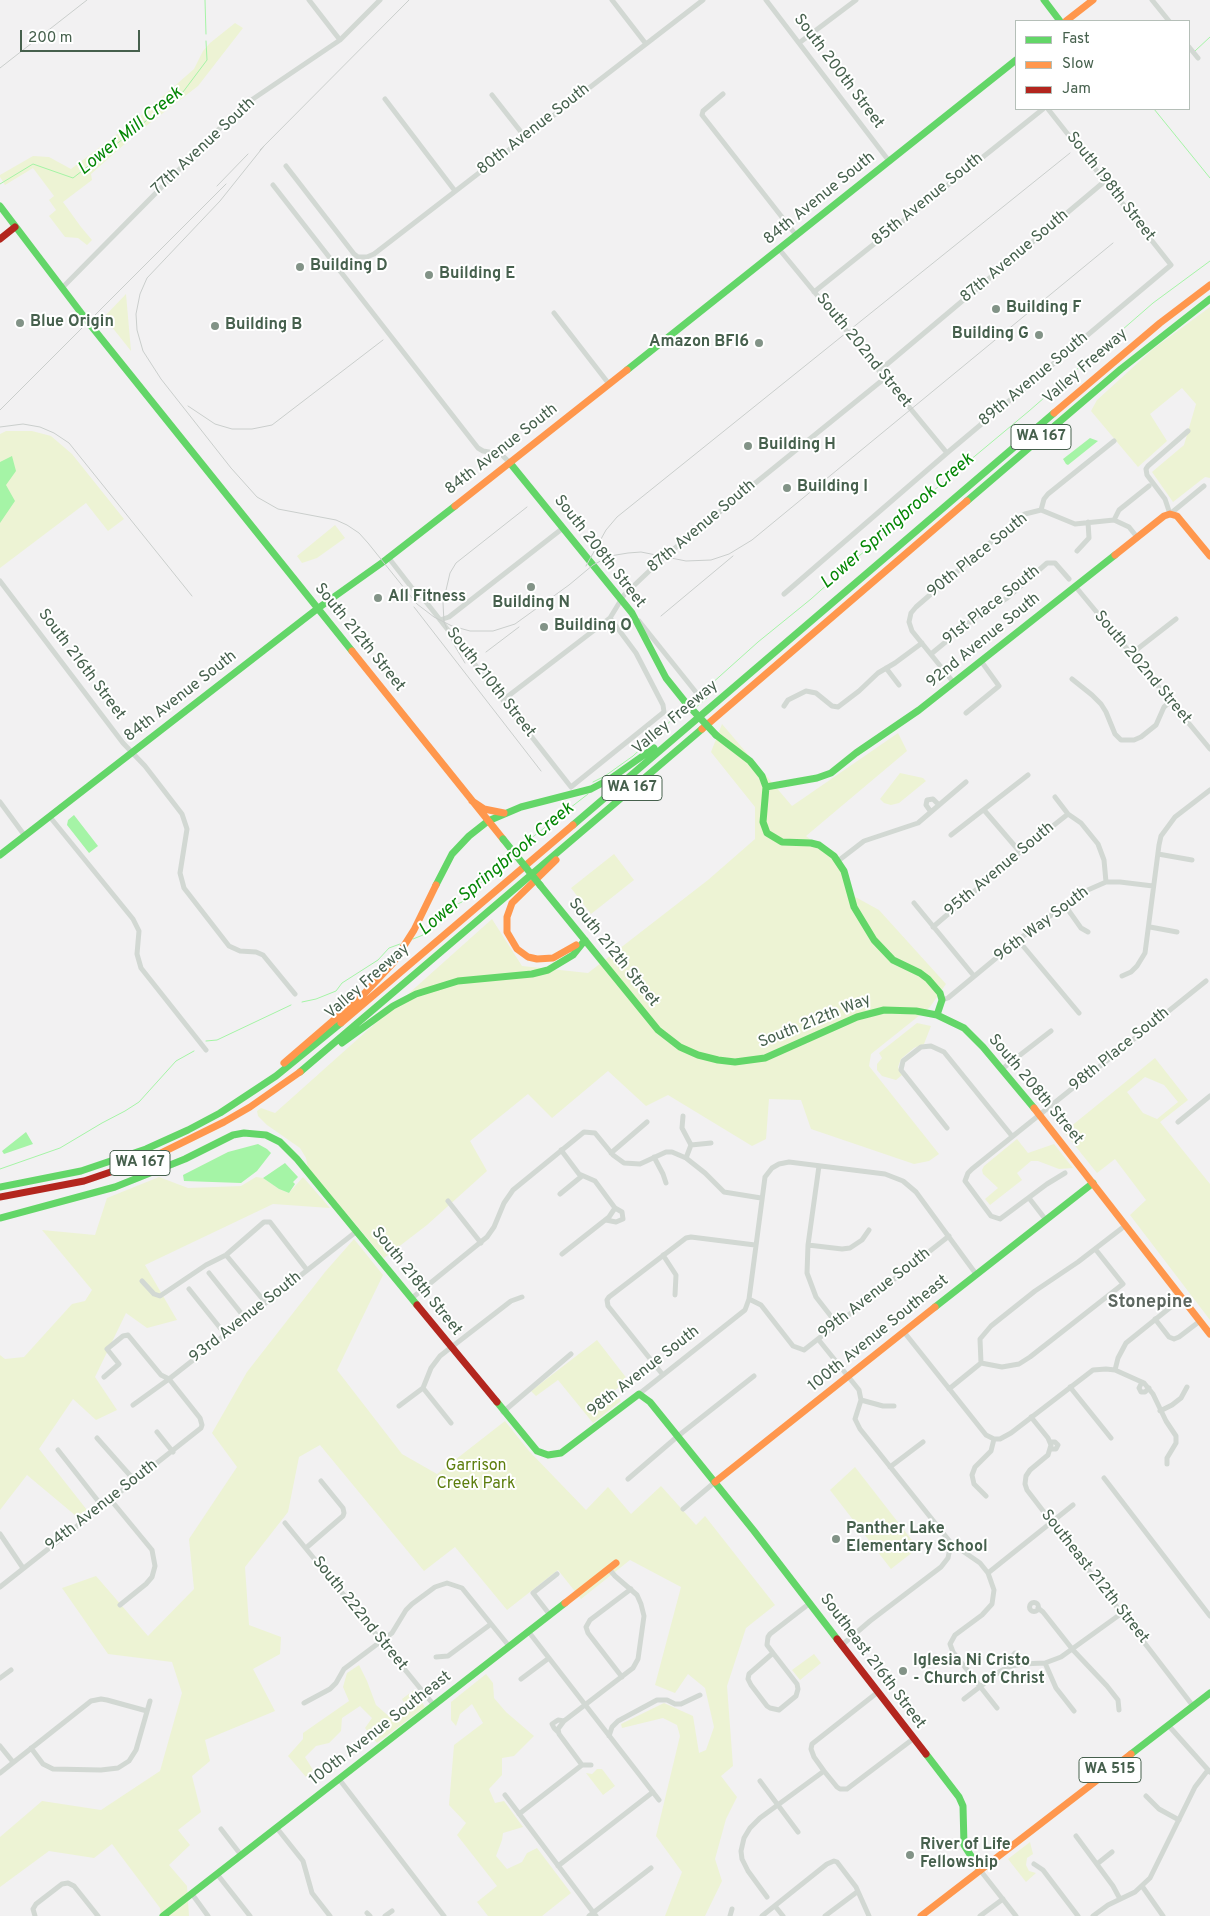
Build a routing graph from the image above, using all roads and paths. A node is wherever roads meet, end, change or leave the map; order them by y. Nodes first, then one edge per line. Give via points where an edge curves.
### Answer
1 (309, 0) edge
2 (380, 0) edge
3 (612, 0) edge
4 (703, 0) edge
5 (766, 0) edge
6 (856, 0) edge
7 (1044, 0) edge
8 (1093, 0) edge
9 (1152, 0) edge
10 (1059, 20) edge
11 (1067, 20) edge
12 (1168, 20) edge
13 (340, 40) junction
14 (799, 43) junction
15 (646, 44) junction
16 (1190, 48) edge
17 (1198, 58) dead end
18 (1015, 64) edge
19 (723, 94) dead end
20 (492, 95) dead end
21 (385, 99) dead end
22 (1042, 110) edge
23 (1049, 110) edge
24 (525, 137) junction
25 (889, 161) junction
26 (286, 166) dead end
27 (1105, 181) junction
28 (273, 185) dead end
29 (455, 191) junction
30 (0, 206) edge
31 (15, 227) junction
32 (796, 235) junction
33 (0, 239) edge
34 (779, 249) junction
35 (1171, 265) joint
36 (1210, 285) edge
37 (62, 288) junction
38 (814, 292) junction
39 (1210, 294) edge
40 (1210, 299) edge
41 (554, 312) dead end
42 (1121, 368) junction
43 (879, 371) junction
44 (885, 378) junction
45 (609, 384) junction
46 (1188, 431) dead end
47 (1114, 441) dead end
48 (947, 453) junction
49 (510, 463) junction
50 (1149, 486) dead end
51 (1204, 486) dead end
52 (1041, 510) junction
53 (1170, 514) junction
54 (1114, 520) junction
55 (1088, 522) junction
56 (563, 528) junction
57 (1137, 536) junction
58 (1077, 551) dead end
59 (1210, 556) edge
60 (388, 557) junction
61 (1069, 580) dead end
62 (0, 581) edge
63 (1075, 586) junction
64 (784, 594) dead end
65 (621, 600) junction
66 (317, 609) junction
67 (632, 613) junction
68 (610, 618) junction
69 (1176, 619) dead end
70 (440, 620) junction
71 (922, 643) junction
72 (931, 654) junction
73 (1131, 654) junction
74 (981, 661) junction
75 (886, 668) junction
76 (1072, 679) dead end
77 (954, 683) junction
78 (899, 684) dead end
79 (699, 696) dead end
80 (503, 700) junction
81 (1170, 702) junction
82 (784, 706) dead end
83 (966, 712) dead end
84 (687, 726) junction
85 (1210, 749) edge
86 (132, 753) junction
87 (1028, 775) dead end
88 (966, 782) dead end
89 (766, 787) junction
90 (1210, 790) edge
91 (571, 791) junction
92 (1054, 796) dead end
93 (472, 801) junction
94 (0, 802) edge
95 (939, 805) junction
96 (984, 810) junction
97 (931, 812) junction
98 (507, 814) junction
99 (1068, 814) junction
100 (50, 816) junction
101 (598, 818) junction
102 (488, 820) junction
103 (25, 836) junction
104 (951, 836) dead end
105 (1020, 852) junction
106 (1158, 854) junction
107 (0, 855) edge
108 (838, 860) junction
109 (1192, 860) dead end
110 (1106, 882) junction
111 (1153, 886) junction
112 (914, 903) dead end
113 (1064, 904) junction
114 (933, 927) junction
115 (1150, 927) junction
116 (1088, 932) dead end
117 (1177, 932) dead end
118 (585, 940) junction
119 (1018, 940) junction
120 (974, 976) junction
121 (1122, 976) dead end
122 (1206, 981) dead end
123 (296, 994) dead end
124 (942, 1000) junction
125 (1079, 1014) dead end
126 (937, 1015) junction
127 (950, 1020) joint
128 (1051, 1031) dead end
129 (206, 1050) dead end
130 (718, 1060) joint
131 (1002, 1068) junction
132 (302, 1070) junction
133 (1210, 1096) edge
134 (242, 1099) junction
135 (1040, 1114) junction
136 (683, 1116) dead end
137 (647, 1122) dead end
138 (1178, 1122) dead end
139 (947, 1128) dead end
140 (1012, 1136) junction
141 (711, 1142) dead end
142 (691, 1145) junction
143 (561, 1150) junction
144 (611, 1153) junction
145 (654, 1157) junction
146 (686, 1158) junction
147 (818, 1166) junction
148 (1065, 1173) dead end
149 (582, 1176) junction
150 (666, 1183) dead end
151 (1094, 1183) junction
152 (0, 1187) edge
153 (560, 1194) dead end
154 (0, 1197) edge
155 (761, 1198) junction
156 (1029, 1198) junction
157 (448, 1201) dead end
158 (615, 1208) junction
159 (0, 1218) edge
160 (608, 1219) junction
161 (1046, 1220) junction
162 (1126, 1225) junction
163 (870, 1230) dead end
164 (357, 1231) junction
165 (949, 1236) junction
166 (481, 1243) junction
167 (755, 1245) junction
168 (808, 1245) junction
169 (1096, 1250) junction
170 (562, 1254) dead end
171 (226, 1255) junction
172 (663, 1255) junction
173 (307, 1270) junction
174 (209, 1273) dead end
175 (976, 1274) junction
176 (142, 1281) dead end
177 (189, 1289) dead end
178 (675, 1295) dead end
179 (522, 1297) dead end
180 (412, 1298) junction
181 (1182, 1298) junction
182 (749, 1299) junction
183 (265, 1302) junction
184 (245, 1318) junction
185 (1155, 1319) junction
186 (1200, 1321) junction
187 (836, 1324) junction
188 (904, 1332) junction
189 (225, 1334) junction
190 (1210, 1334) edge
191 (818, 1339) junction
192 (451, 1347) junction
193 (571, 1354) dead end
194 (981, 1363) junction
195 (1116, 1370) junction
196 (662, 1375) junction
197 (754, 1376) dead end
198 (848, 1376) junction
199 (104, 1377) dead end
200 (169, 1379) junction
201 (1070, 1387) junction
202 (1187, 1387) dead end
203 (423, 1388) junction
204 (949, 1389) junction
205 (636, 1396) junction
206 (861, 1400) junction
207 (133, 1405) dead end
208 (399, 1406) dead end
209 (894, 1406) dead end
210 (1160, 1411) junction
211 (503, 1412) junction
212 (1032, 1417) junction
213 (451, 1423) dead end
214 (157, 1432) dead end
215 (678, 1436) junction
216 (97, 1438) dead end
217 (1111, 1438) dead end
218 (994, 1440) junction
219 (923, 1442) dead end
220 (58, 1450) dead end
221 (173, 1452) junction
222 (548, 1456) joint
223 (1167, 1464) dead end
224 (890, 1467) junction
225 (1104, 1478) dead end
226 (628, 1479) dead end
227 (135, 1481) junction
228 (321, 1481) dead end
229 (715, 1482) junction
230 (986, 1496) dead end
231 (110, 1499) junction
232 (1073, 1505) dead end
233 (102, 1506) junction
234 (683, 1509) dead end
235 (1052, 1522) junction
236 (286, 1523) dead end
237 (0, 1534) edge
238 (951, 1543) junction
239 (306, 1548) junction
240 (616, 1563) dead end
241 (23, 1568) junction
242 (609, 1569) junction
243 (988, 1572) junction
244 (557, 1574) dead end
245 (0, 1587) edge
246 (631, 1589) junction
247 (810, 1603) junction
248 (120, 1605) dead end
249 (1038, 1608) dead end
250 (1122, 1613) junction
251 (550, 1615) junction
252 (1210, 1616) edge
253 (491, 1624) junction
254 (528, 1632) junction
255 (381, 1642) junction
256 (842, 1645) junction
257 (509, 1646) junction
258 (1073, 1650) junction
259 (773, 1653) junction
260 (436, 1657) dead end
261 (549, 1658) junction
262 (1045, 1663) junction
263 (1021, 1664) junction
264 (1013, 1666) junction
265 (11, 1670) dead end
266 (622, 1677) junction
267 (0, 1678) edge
268 (521, 1679) dead end
269 (980, 1686) junction
270 (878, 1692) junction
271 (1210, 1693) edge
272 (700, 1695) dead end
273 (964, 1699) dead end
274 (150, 1701) dead end
275 (304, 1703) dead end
276 (433, 1704) junction
277 (585, 1705) junction
278 (1193, 1706) junction
279 (997, 1708) dead end
280 (1120, 1710) dead end
281 (147, 1711) junction
282 (1074, 1711) dead end
283 (1168, 1725) junction
284 (610, 1736) junction
285 (913, 1739) junction
286 (0, 1746) edge
287 (31, 1748) junction
288 (13, 1762) junction
289 (582, 1765) junction
290 (591, 1765) dead end
291 (824, 1771) junction
292 (1209, 1771) edge
293 (0, 1773) edge
294 (339, 1779) junction
295 (760, 1781) dead end
296 (653, 1792) junction
297 (505, 1795) dead end
298 (1146, 1796) dead end
299 (659, 1800) dead end
300 (778, 1805) junction
301 (519, 1814) junction
302 (1179, 1820) junction
303 (276, 1827) junction
304 (222, 1829) dead end
305 (798, 1832) dead end
306 (1076, 1836) dead end
307 (1112, 1852) dead end
308 (241, 1855) junction
309 (1034, 1864) dead end
310 (1097, 1864) junction
311 (558, 1866) junction
312 (651, 1868) dead end
313 (980, 1870) junction
314 (217, 1874) junction
315 (1142, 1886) junction
316 (857, 1892) junction
317 (192, 1894) junction
318 (767, 1897) dead end
319 (1003, 1899) junction
320 (1120, 1899) junction
321 (775, 1906) junction
322 (732, 1909) dead end
323 (392, 1911) dead end
324 (593, 1915) edge
325 (35, 1916) edge
326 (98, 1916) edge
327 (163, 1916) edge
328 (208, 1916) edge
329 (250, 1916) edge
330 (330, 1916) edge
331 (385, 1916) edge
332 (444, 1916) edge
333 (730, 1916) edge
334 (762, 1916) edge
335 (783, 1916) edge
336 (825, 1916) edge
337 (868, 1916) edge
338 (921, 1916) edge
339 (980, 1916) edge
340 (1016, 1916) edge
341 (1078, 1916) edge
342 (1093, 1916) edge
343 (1164, 1916) edge

1 - 13 street
2 - 13 street, 77th Avenue South
3 - 15 street
4 - 15 street, 80th Avenue South
5 - 14 street, South 200th Street
6 - 14 street
7 - 10 main road
8 - 11 main road
9 - 12 street
13 - 37 street, 77th Avenue South via 230,118
14 - 25 street, South 200th Street
15 - 24 street, 80th Avenue South
16 - 17 street
18 - 25 main road, 84th Avenue South
19 - 32 street via 702,115
20 - 24 street
21 - 29 street
22 - 38 street, 85th Avenue South
23 - 27 street, South 198th Street
24 - 29 street, 80th Avenue South
25 - 32 main road, 84th Avenue South
26 - 29 street, 80th Avenue South via 354,254 363,258 374,254
27 - 35 street, South 198th Street
27 - 43 street, 87th Avenue South
28 - 49 street, South 208th Street via 478,448 483,452 501,454
30 - 31 main road, South 212th Street
31 - 33 main road
31 - 37 main road, South 212th Street
32 - 34 main road, 84th Avenue South
34 - 38 street, South 202nd Street
34 - 45 main road, 84th Avenue South
35 - 48 street, 89th Avenue South
36 - 84 main road, Valley Freeway / WA 167 via 1133,345
37 - 66 main road, South 212th Street
38 - 43 street, South 202nd Street
39 - 42 main road
40 - 42 main road, Valley Freeway / WA 167
41 - 45 street
42 - 101 main road, Valley Freeway / WA 167
43 - 44 street, South 202nd Street
44 - 48 street, South 202nd Street
44 - 65 street, 87th Avenue South via 664,557
45 - 49 main road, 84th Avenue South
46 - 53 street via 1146,469 1165,499
47 - 52 street, 90th Place South via 1048,494
48 - 64 street, 89th Avenue South
49 - 56 main road, South 208th Street
49 - 60 main road, 84th Avenue South
50 - 54 street via 1119,510
51 - 53 street, 92nd Avenue South
52 - 55 street via 1075,524
52 - 71 street, 90th Place South via 1020,517 916,607 909,622
53 - 57 main road, 92nd Avenue South
53 - 59 main road via 1180,519
54 - 55 street
54 - 57 street via 1129,527
55 - 58 street via 1089,538
56 - 65 main road, South 208th Street
56 - 70 street via 449,617
57 - 63 main road, 92nd Avenue South
60 - 66 main road, 84th Avenue South
60 - 70 street, South 210th Street
61 - 72 street, 91st Place South via 1055,563 1047,563
62 - 86 street, South 216th Street
63 - 73 street, South 202nd Street
63 - 74 main road, 92nd Avenue South
65 - 67 main road, South 208th Street
65 - 68 street, 87th Avenue South
66 - 86 main road, 84th Avenue South
66 - 93 main road, South 212th Street
67 - 79 street
67 - 89 main road, South 208th Street, bridge via 666,678 716,736 756,768
68 - 80 street, 87th Avenue South
68 - 91 street via 636,653 664,712
69 - 73 street
70 - 80 street, South 210th Street
71 - 72 street
71 - 75 street
72 - 77 street
73 - 81 street, South 202nd Street
74 - 77 main road, 92nd Avenue South
74 - 83 street via 1000,686
75 - 78 street
75 - 82 street via 840,706 834,707 816,693 806,691 788,700
76 - 81 street via 1101,704 1116,736 1125,740 1134,740 1156,725 1164,707
77 - 89 main road, 92nd Avenue South via 832,773
80 - 91 street, South 210th Street
81 - 85 street, South 202nd Street
84 - 91 main road via 610,779 591,789
84 - 134 main road, Valley Freeway / WA 167 via 302,1057
86 - 100 main road, 84th Avenue South
86 - 123 street, South 216th Street via 182,814 186,829 180,873 184,888 229,946 263,955
87 - 96 street
88 - 95 street
89 - 108 main road via 763,822 771,836 782,842 819,845
90 - 106 street via 1169,823 1161,836
91 - 98 main road
92 - 99 street
93 - 98 main road via 484,809
93 - 102 main road, South 212th Street
94 - 103 street
95 - 97 street
95 - 97 street via 933,798 927,800 926,805
96 - 104 street
96 - 105 street
97 - 108 street via 915,824 861,842
98 - 102 main road
99 - 105 street, 95th Avenue South
99 - 110 street via 1081,823 1101,850
100 - 103 main road, 84th Avenue South
100 - 129 street via 133,919 139,931 137,954 141,968
101 - 118 main road via 575,844 516,897 506,920 513,944 522,954 534,958 553,958
101 - 132 main road, Valley Freeway / WA 167
102 - 118 main road, South 212th Street, bridge
102 - 134 main road via 452,854 414,930 386,970 363,995
103 - 107 main road, 84th Avenue South
105 - 114 street, 95th Avenue South
106 - 109 street
106 - 111 street
108 - 124 main road via 854,907 874,940 893,960 928,979 940,992
110 - 111 street, 96th Way South
110 - 113 street, 96th Way South via 1089,888
111 - 115 street
112 - 114 street
113 - 116 street via 1081,928
113 - 119 street, 96th Way South
114 - 120 street
115 - 117 street
115 - 121 street via 1143,958 1134,970
118 - 130 main road, South 212th Street via 664,1035 690,1052
118 - 132 main road via 573,955 548,970 458,981 416,994 393,1006
119 - 120 street, 96th Way South
119 - 125 street
120 - 124 street, 96th Way South
122 - 135 street, 98th Place South
124 - 126 main road
126 - 127 main road, South 212th Way
126 - 130 main road, South 212th Way via 907,1010 875,1011 765,1058 744,1062
127 - 131 main road, South 208th Street via 969,1033
128 - 131 street
131 - 135 main road, South 208th Street
132 - 154 main road, Valley Freeway / WA 167 via 231,1118 163,1153 84,1181
133 - 138 street
134 - 152 main road, Valley Freeway / WA 167 via 188,1130 112,1162
135 - 140 street, 98th Place South
135 - 151 main road, South 208th Street
136 - 142 street via 682,1128
137 - 144 street
139 - 140 street via 903,1072 901,1066 905,1058 917,1049 931,1046 944,1052
140 - 156 street, 98th Place South via 968,1173 966,1183 991,1216 1000,1219
141 - 142 street
142 - 146 street
143 - 144 street via 588,1132 595,1133
143 - 149 street
143 - 166 street via 513,1190 504,1202 494,1227
144 - 145 street via 618,1160 630,1164 640,1164
145 - 146 street via 672,1152
145 - 150 street
146 - 155 street via 720,1190
147 - 155 street via 789,1162 779,1164 764,1177
147 - 165 street via 885,1174 903,1181 916,1192
147 - 168 street
148 - 156 street
149 - 153 street
149 - 158 street via 595,1182
151 - 161 main road, 100th Avenue Southeast
151 - 162 main road, South 208th Street
155 - 167 street
156 - 161 street
157 - 166 street
158 - 160 street
158 - 160 street via 622,1212 622,1219 616,1222
159 - 164 main road, South 218th Street via 116,1187 244,1133 273,1138 291,1153
160 - 170 street
161 - 175 main road, 100th Avenue Southeast
162 - 169 street
162 - 181 main road, South 208th Street
163 - 168 street via 850,1248
164 - 173 street, 93rd Avenue South
164 - 180 main road, South 218th Street
165 - 175 street
165 - 187 street, 99th Avenue South
166 - 180 street
167 - 172 street via 691,1237
167 - 182 street
168 - 187 street via 806,1265 812,1289
169 - 194 street via 1041,1286 991,1326 980,1339
169 - 194 street via 1123,1284 1019,1364 1002,1367
171 - 173 street via 264,1222 270,1222
171 - 176 street via 160,1296
171 - 183 street
172 - 178 street via 676,1275
172 - 196 street via 609,1296 607,1303
173 - 183 street, 93rd Avenue South
174 - 184 street
175 - 188 main road, 100th Avenue Southeast
177 - 189 street
179 - 192 street via 511,1301
180 - 192 main road, South 218th Street
181 - 185 street
181 - 186 main road, South 208th Street
182 - 191 street, 99th Avenue South via 761,1305 793,1346 806,1349
182 - 196 street, 98th Avenue South via 740,1314
183 - 184 street, 93rd Avenue South
184 - 189 street, 93rd Avenue South
185 - 186 street via 1168,1337 1174,1339
185 - 195 street via 1126,1342
186 - 190 main road, South 208th Street
187 - 191 street, 99th Avenue South
188 - 198 main road, 100th Avenue Southeast
188 - 204 street
189 - 200 street, 93rd Avenue South
191 - 198 street
192 - 203 street via 434,1362
192 - 211 main road, South 218th Street
193 - 211 street
194 - 204 street
195 - 201 street via 1093,1370
195 - 210 street via 1149,1388
196 - 205 street, 98th Avenue South
197 - 215 street
198 - 206 street via 859,1390
198 - 229 main road, 100th Avenue Southeast
199 - 200 street via 119,1364 107,1349 128,1335 161,1375
200 - 207 street, 93rd Avenue South
200 - 221 street, 94th Avenue South via 202,1425 199,1432
201 - 212 street
201 - 217 street
202 - 210 street via 1181,1398
203 - 208 street
203 - 213 street
204 - 218 street via 986,1435
205 - 215 main road via 650,1402
205 - 222 main road, 98th Avenue South via 566,1450
206 - 209 street
206 - 224 street via 855,1419
210 - 223 street via 1177,1439
211 - 222 main road, South 218th Street via 537,1451
212 - 218 street via 1005,1437
212 - 235 street, Southeast 212th Street via 1051,1445 1044,1459 1030,1470 1025,1484
214 - 221 street
215 - 226 street
215 - 229 main road
216 - 227 street
218 - 230 street via 991,1451 975,1467 972,1475 974,1484
219 - 224 street
220 - 233 street
221 - 227 street, 94th Avenue South
224 - 238 street
225 - 252 street
227 - 231 street, 94th Avenue South
228 - 239 street via 344,1513
229 - 234 street, 100th Avenue Southeast
229 - 247 main road, Southeast 216th Street
231 - 233 street, 94th Avenue South
231 - 248 street via 152,1550 155,1566 146,1584
232 - 235 street
233 - 241 street, 94th Avenue South
235 - 243 street
235 - 250 street, Southeast 212th Street
236 - 239 street, South 222nd Street
237 - 241 street
238 - 243 street
238 - 256 street via 948,1558 941,1567
239 - 255 street, South 222nd Street
240 - 242 main road, 100th Avenue Southeast
241 - 245 street, 94th Avenue South
242 - 246 street
242 - 251 main road, 100th Avenue Southeast
243 - 269 street via 994,1598 988,1609 955,1635 950,1644
244 - 251 street via 533,1593
246 - 266 street via 643,1612 636,1664
246 - 266 street via 590,1620 586,1630
247 - 256 main road, Southeast 216th Street
247 - 259 street via 768,1638
249 - 258 street
250 - 258 street
250 - 278 street, Southeast 212th Street
251 - 254 main road, 100th Avenue Southeast
253 - 255 street via 462,1588 448,1583 435,1587 406,1610 394,1631
253 - 257 street
253 - 260 street via 448,1656
254 - 257 main road, 100th Avenue Southeast
254 - 261 street
255 - 275 street via 344,1669 330,1688
255 - 276 street, South 222nd Street
256 - 270 main road, Southeast 216th Street
257 - 276 main road, 100th Avenue Southeast
258 - 262 street
258 - 280 street via 1118,1700
259 - 259 street via 748,1676 751,1685 773,1709 782,1708 798,1690 797,1684
261 - 268 street
261 - 277 street
262 - 263 street
262 - 282 street via 1053,1683
263 - 264 street
263 - 264 street via 1019,1655 1015,1653
264 - 269 street
265 - 267 street
266 - 277 street
269 - 273 street
269 - 279 street
270 - 285 main road, Southeast 216th Street
270 - 291 street via 815,1741 811,1749
271 - 278 main road, WA 515
272 - 284 street via 681,1704 657,1700 618,1721
274 - 281 street
276 - 294 main road, 100th Avenue Southeast
277 - 284 street
277 - 289 street via 564,1721 559,1730
278 - 283 main road, WA 515
281 - 287 street via 96,1700
281 - 287 street via 136,1750 118,1768 53,1770 43,1764
283 - 292 street
283 - 313 main road, WA 515
284 - 296 street
285 - 291 street via 843,1790
285 - 313 main road, Southeast 216th Street via 962,1801 964,1845
286 - 288 street
287 - 288 street
288 - 293 street
289 - 290 street
289 - 301 street
291 - 300 street
292 - 302 street via 1195,1787
294 - 303 main road, 100th Avenue Southeast
294 - 332 street
295 - 300 street
296 - 299 street
296 - 311 street
297 - 301 street
298 - 302 street via 1159,1809
300 - 305 street
300 - 318 street via 755,1823 744,1838 741,1851 748,1871
301 - 311 street
302 - 315 street via 1155,1872
303 - 308 main road, 100th Avenue Southeast
303 - 330 street via 303,1861 312,1893
304 - 308 street
306 - 310 street
307 - 310 street
308 - 314 main road, 100th Avenue Southeast
309 - 341 street via 1043,1870
310 - 320 street
311 - 324 street
312 - 324 street
313 - 319 street
313 - 338 main road, WA 515
314 - 317 main road, 100th Avenue Southeast
314 - 329 street
315 - 320 street
315 - 343 street
316 - 321 street via 834,1861
316 - 336 street
316 - 337 street
317 - 327 main road, 100th Avenue Southeast
317 - 328 street
319 - 339 street
319 - 340 street
320 - 342 street
321 - 334 street
321 - 335 street
322 - 333 street
323 - 331 street
325 - 326 street via 33,1909 36,1904 68,1883

